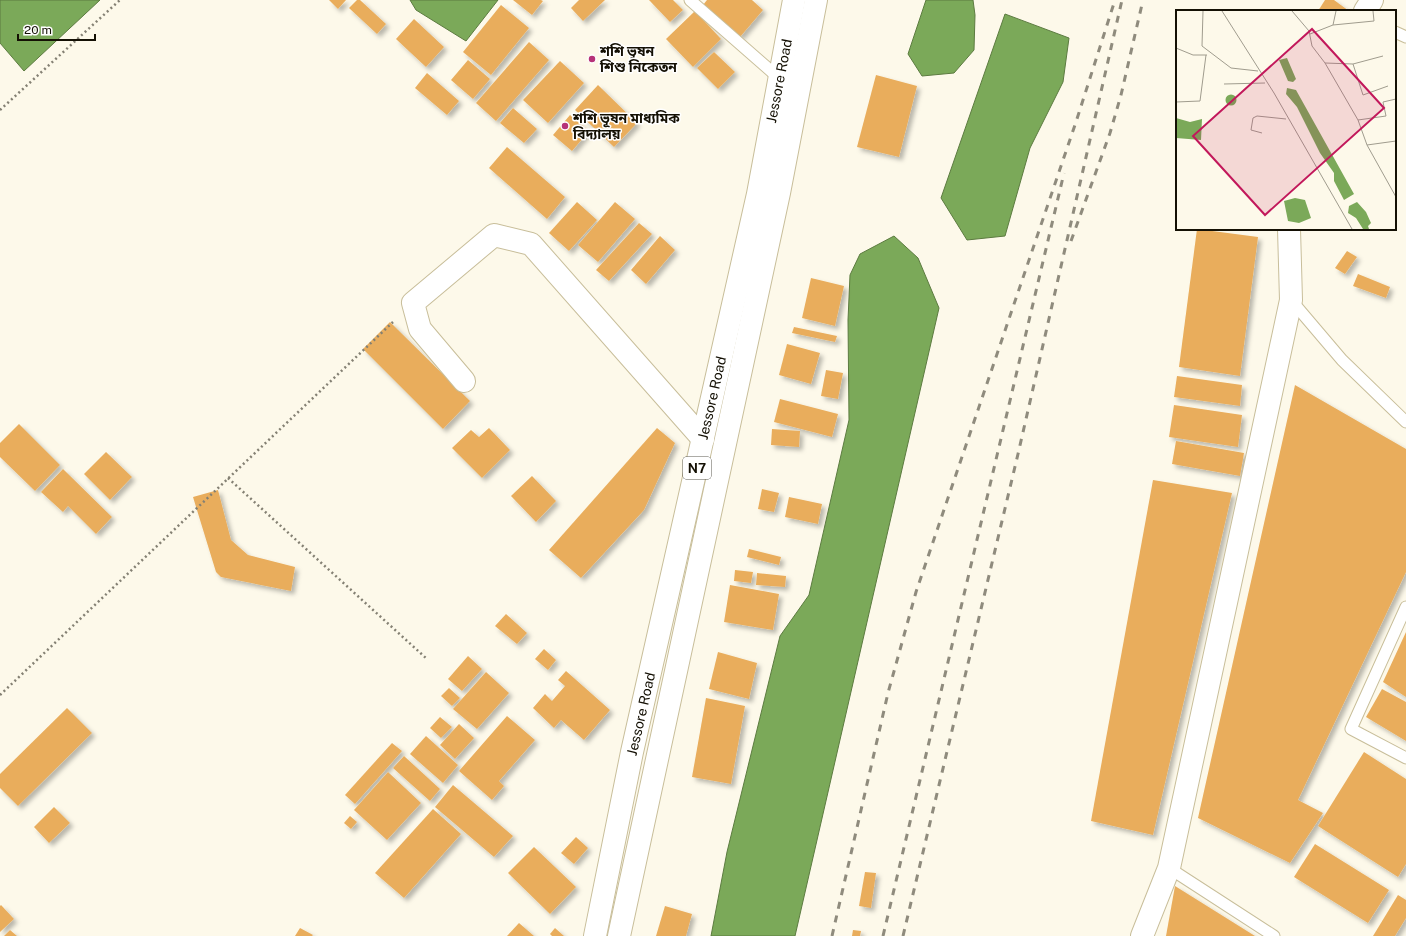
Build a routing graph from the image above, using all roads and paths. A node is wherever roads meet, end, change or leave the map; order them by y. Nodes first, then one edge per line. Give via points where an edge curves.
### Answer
1 (120, 0) edge
2 (690, 0) edge
3 (794, 0) edge
4 (816, 0) edge
5 (1372, 0) edge
6 (1366, 10) edge
7 (1396, 32) edge
8 (1406, 37) edge
9 (779, 78) junction
10 (0, 110) edge
11 (1289, 230) edge
12 (1291, 300) junction
13 (413, 303) junction
14 (464, 381) dead end
15 (1406, 422) edge
16 (703, 439) junction
17 (228, 478) junction
18 (1406, 607) edge
19 (427, 659) dead end
20 (0, 695) edge
21 (1406, 758) edge
22 (1169, 868) junction
23 (595, 936) edge
24 (619, 936) edge
25 (1142, 936) edge
26 (1274, 936) edge

1 - 10 path
2 - 9 lane
3 - 9 main road, Jessore Road / N7
4 - 24 main road, Jessore Road / N7 via 779,192
5 - 6 main road
7 - 8 lane
9 - 16 main road, Jessore Road / N7 via 758,194
11 - 12 main road
12 - 15 lane via 1342,360
12 - 22 main road
13 - 14 main road via 420,329
13 - 16 main road via 494,235 531,244
13 - 17 path
16 - 23 main road, Jessore Road / N7 via 632,752
17 - 19 path
17 - 20 path
18 - 21 lane via 1351,729
22 - 25 main road
22 - 26 lane

